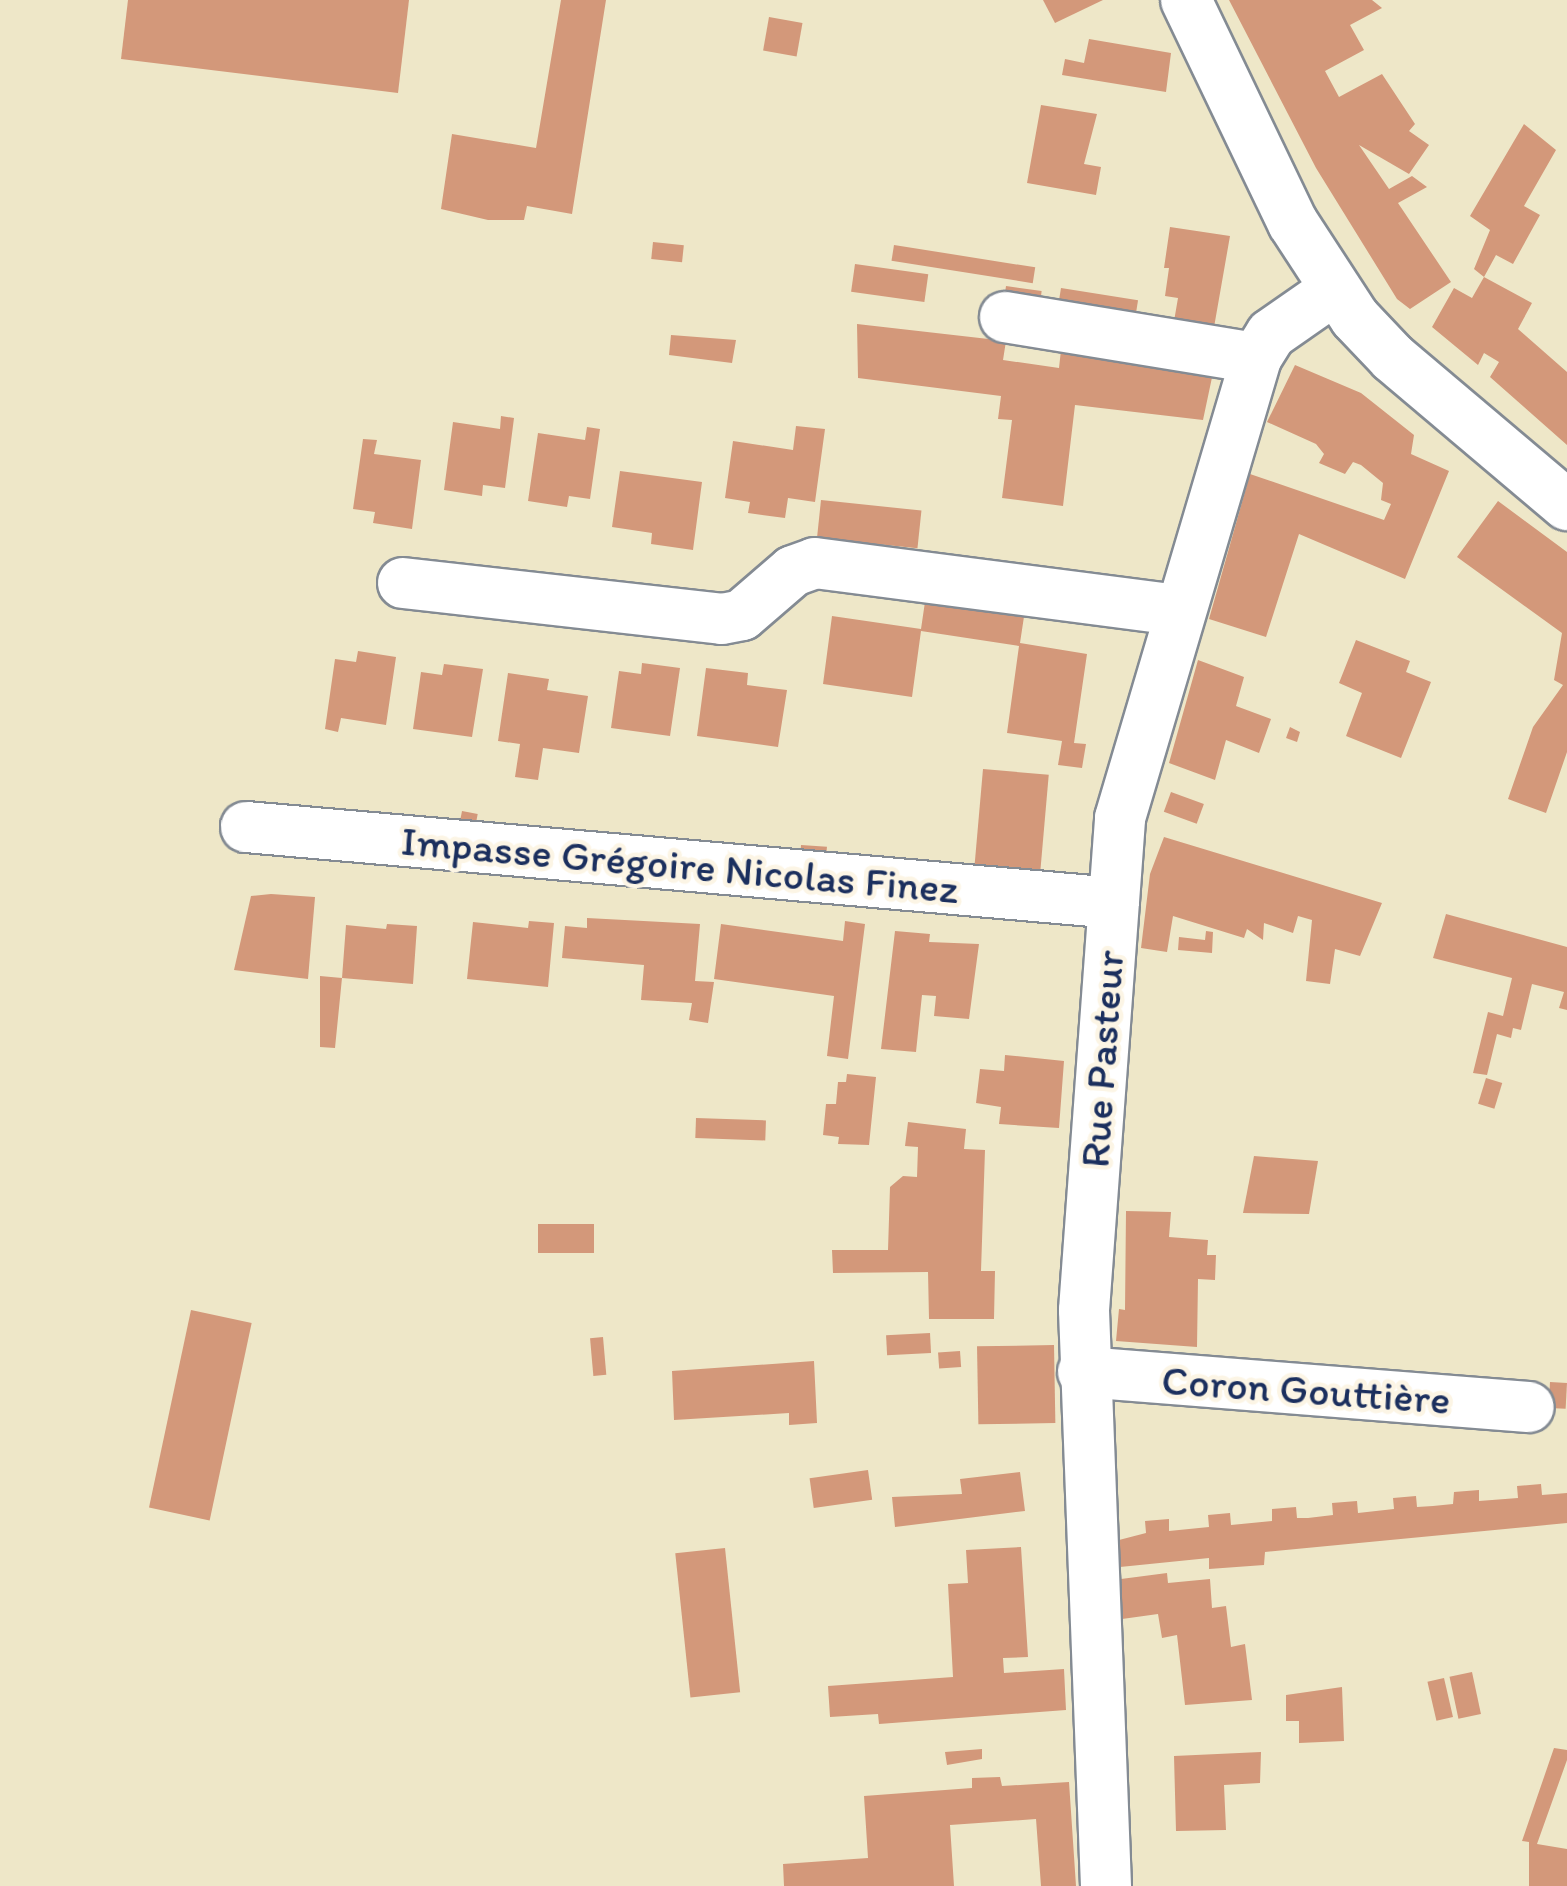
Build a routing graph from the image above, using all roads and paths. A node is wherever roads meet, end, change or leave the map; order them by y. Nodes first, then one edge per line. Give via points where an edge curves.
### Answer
1 (1186, 0) edge
2 (1334, 290) junction
3 (1005, 317) dead end
4 (1256, 358) junction
5 (1567, 505) edge
6 (403, 583) dead end
7 (1178, 610) junction
8 (246, 827) dead end
9 (1114, 904) junction
10 (1083, 1372) junction
11 (1528, 1407) dead end
12 (1106, 1886) edge

1 - 2 street via 1267,173
2 - 4 street, Rue Pasteur via 1271,334
2 - 5 street via 1393,358
3 - 4 street
4 - 7 street, Rue Pasteur
6 - 7 street via 722,620 742,615 793,570 815,563
7 - 9 street, Rue Pasteur via 1130,769
8 - 9 street, Impasse Grégoire Nicolas Finez
9 - 10 street, Rue Pasteur
10 - 11 street, Coron Gouttière
10 - 12 street, Rue Pasteur

